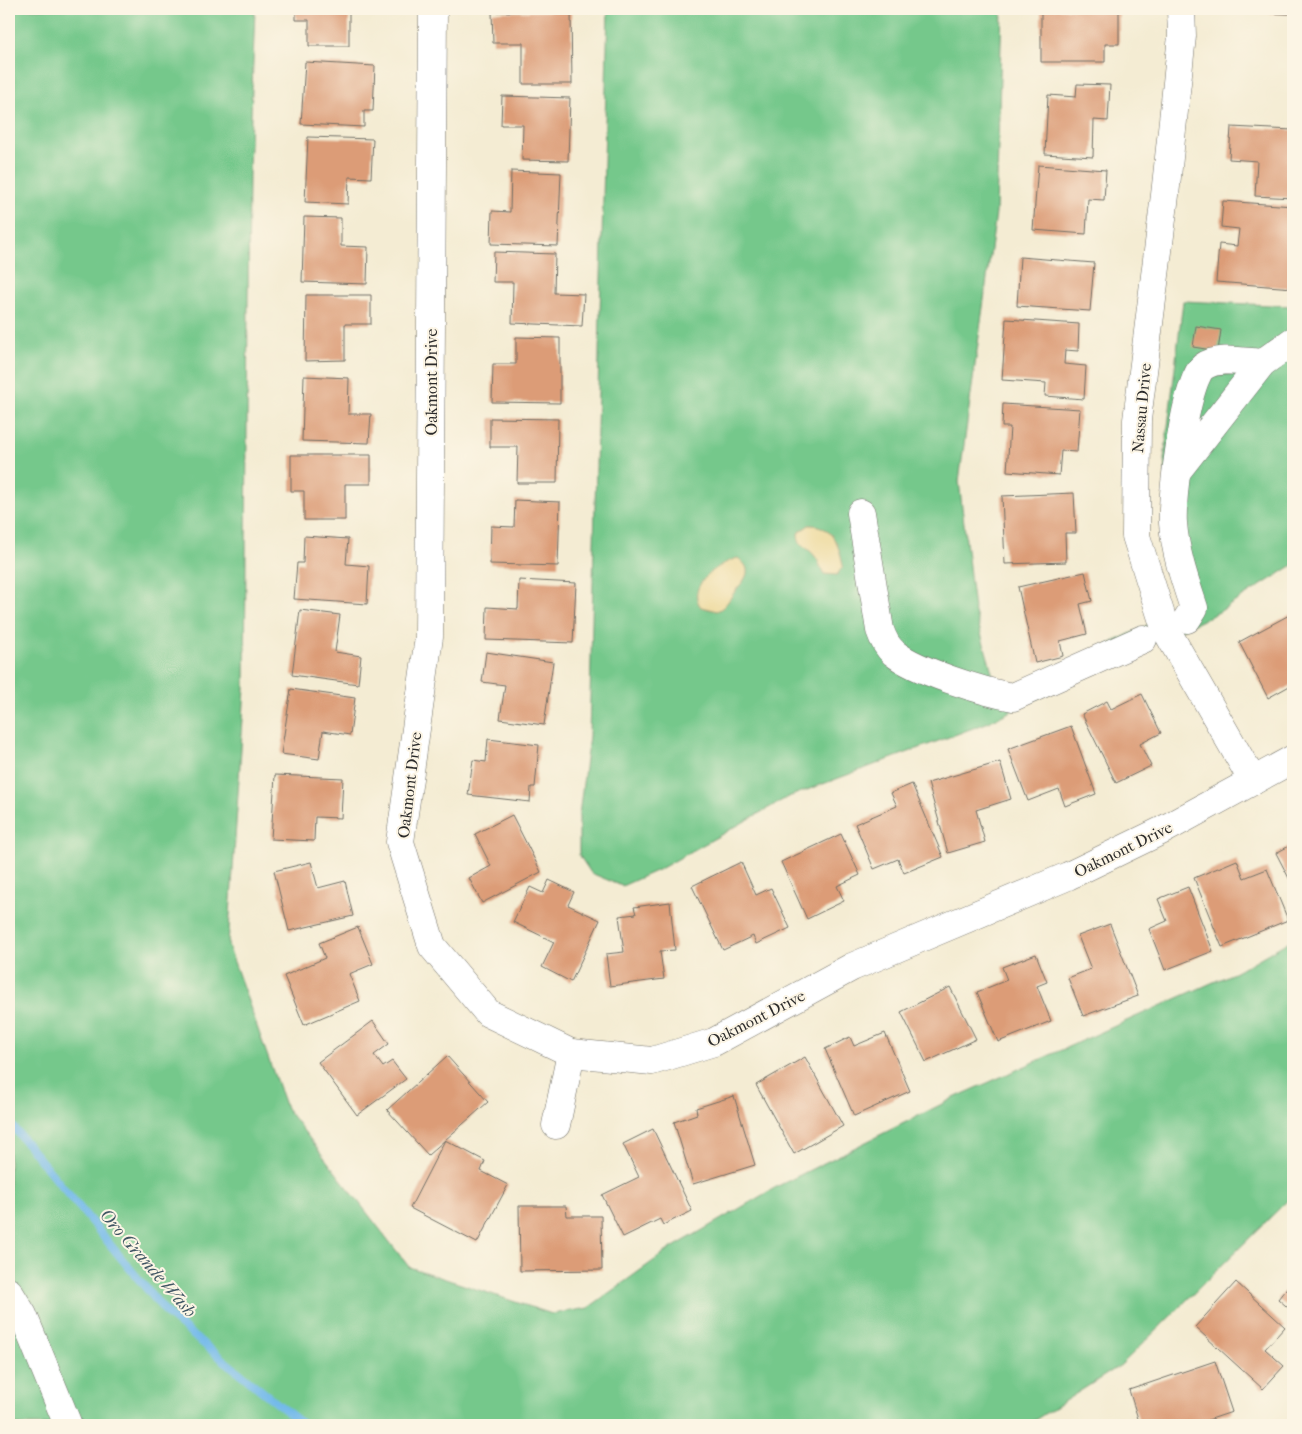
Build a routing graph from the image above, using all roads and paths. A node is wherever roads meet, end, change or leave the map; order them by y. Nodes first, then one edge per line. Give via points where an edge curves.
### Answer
1 (433, 9) edge
2 (1181, 9) edge
3 (1293, 341) edge
4 (1262, 363) junction
5 (1175, 474) junction
6 (861, 513) dead end
7 (1188, 619) dead end
8 (1143, 639) dead end
9 (1293, 759) edge
10 (1253, 781) junction
11 (571, 1053) junction
12 (556, 1125) dead end
13 (9, 1292) edge
14 (68, 1425) edge

1 - 11 street, Oakmont Drive via 429,637 400,842 432,946 488,1013
2 - 10 street, Nassau Drive via 1182,36 1137,420 1136,536 1165,628
3 - 4 street
4 - 5 street
4 - 5 street via 1214,362 1201,368 1196,375
5 - 7 street via 1172,523 1194,608
6 - 8 street via 880,630 894,653 919,667 1013,697
9 - 10 street, Oakmont Drive
10 - 11 street, Oakmont Drive via 1068,876 852,966 714,1042 652,1061
11 - 12 street
13 - 14 street via 23,1315

